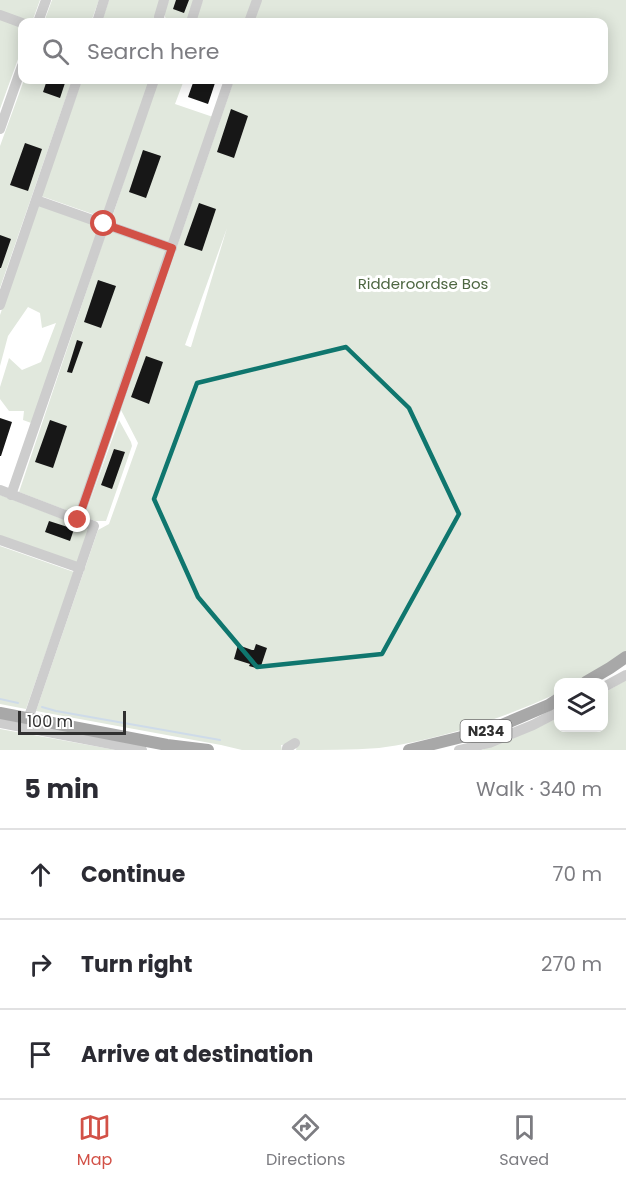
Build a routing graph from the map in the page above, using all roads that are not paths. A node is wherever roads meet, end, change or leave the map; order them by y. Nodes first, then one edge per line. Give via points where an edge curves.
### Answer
1 (46, 0) edge
2 (104, 0) edge
3 (164, 0) edge
4 (198, 0) edge
5 (257, 0) edge
6 (0, 15) edge
7 (39, 18) edge
8 (98, 18) edge
9 (159, 18) edge
10 (191, 18) edge
11 (250, 18) edge
12 (18, 22) edge
13 (18, 75) edge
14 (76, 84) edge
15 (153, 84) edge
16 (228, 84) edge
17 (3, 111) edge
18 (0, 129) edge
19 (36, 200) junction
20 (104, 224) junction
21 (172, 248) junction
22 (0, 304) edge
23 (0, 490) edge
24 (11, 495) junction
25 (78, 520) junction
26 (0, 540) edge
27 (80, 568) junction
28 (626, 657) edge
29 (626, 675) edge
30 (593, 678) edge
31 (608, 684) edge
32 (554, 702) edge
33 (0, 713) edge
34 (554, 714) edge
35 (0, 723) edge
36 (27, 723) junction
37 (142, 750) edge
38 (208, 750) edge
39 (409, 750) edge
40 (459, 750) edge

1 - 7 street
2 - 8 street
3 - 9 street
4 - 10 street
5 - 11 street
6 - 12 street
13 - 17 street
14 - 19 street
15 - 20 street
16 - 21 street
17 - 18 street
19 - 20 street
19 - 22 street
20 - 21 street
20 - 24 street
21 - 25 street
23 - 24 street
24 - 25 street
25 - 27 street via 94,526
26 - 27 street
27 - 36 street
28 - 30 main road
29 - 31 street
32 - 39 main road, N234 via 490,730
33 - 36 main road
34 - 40 street via 489,743
35 - 36 street
36 - 37 street
36 - 38 main road

